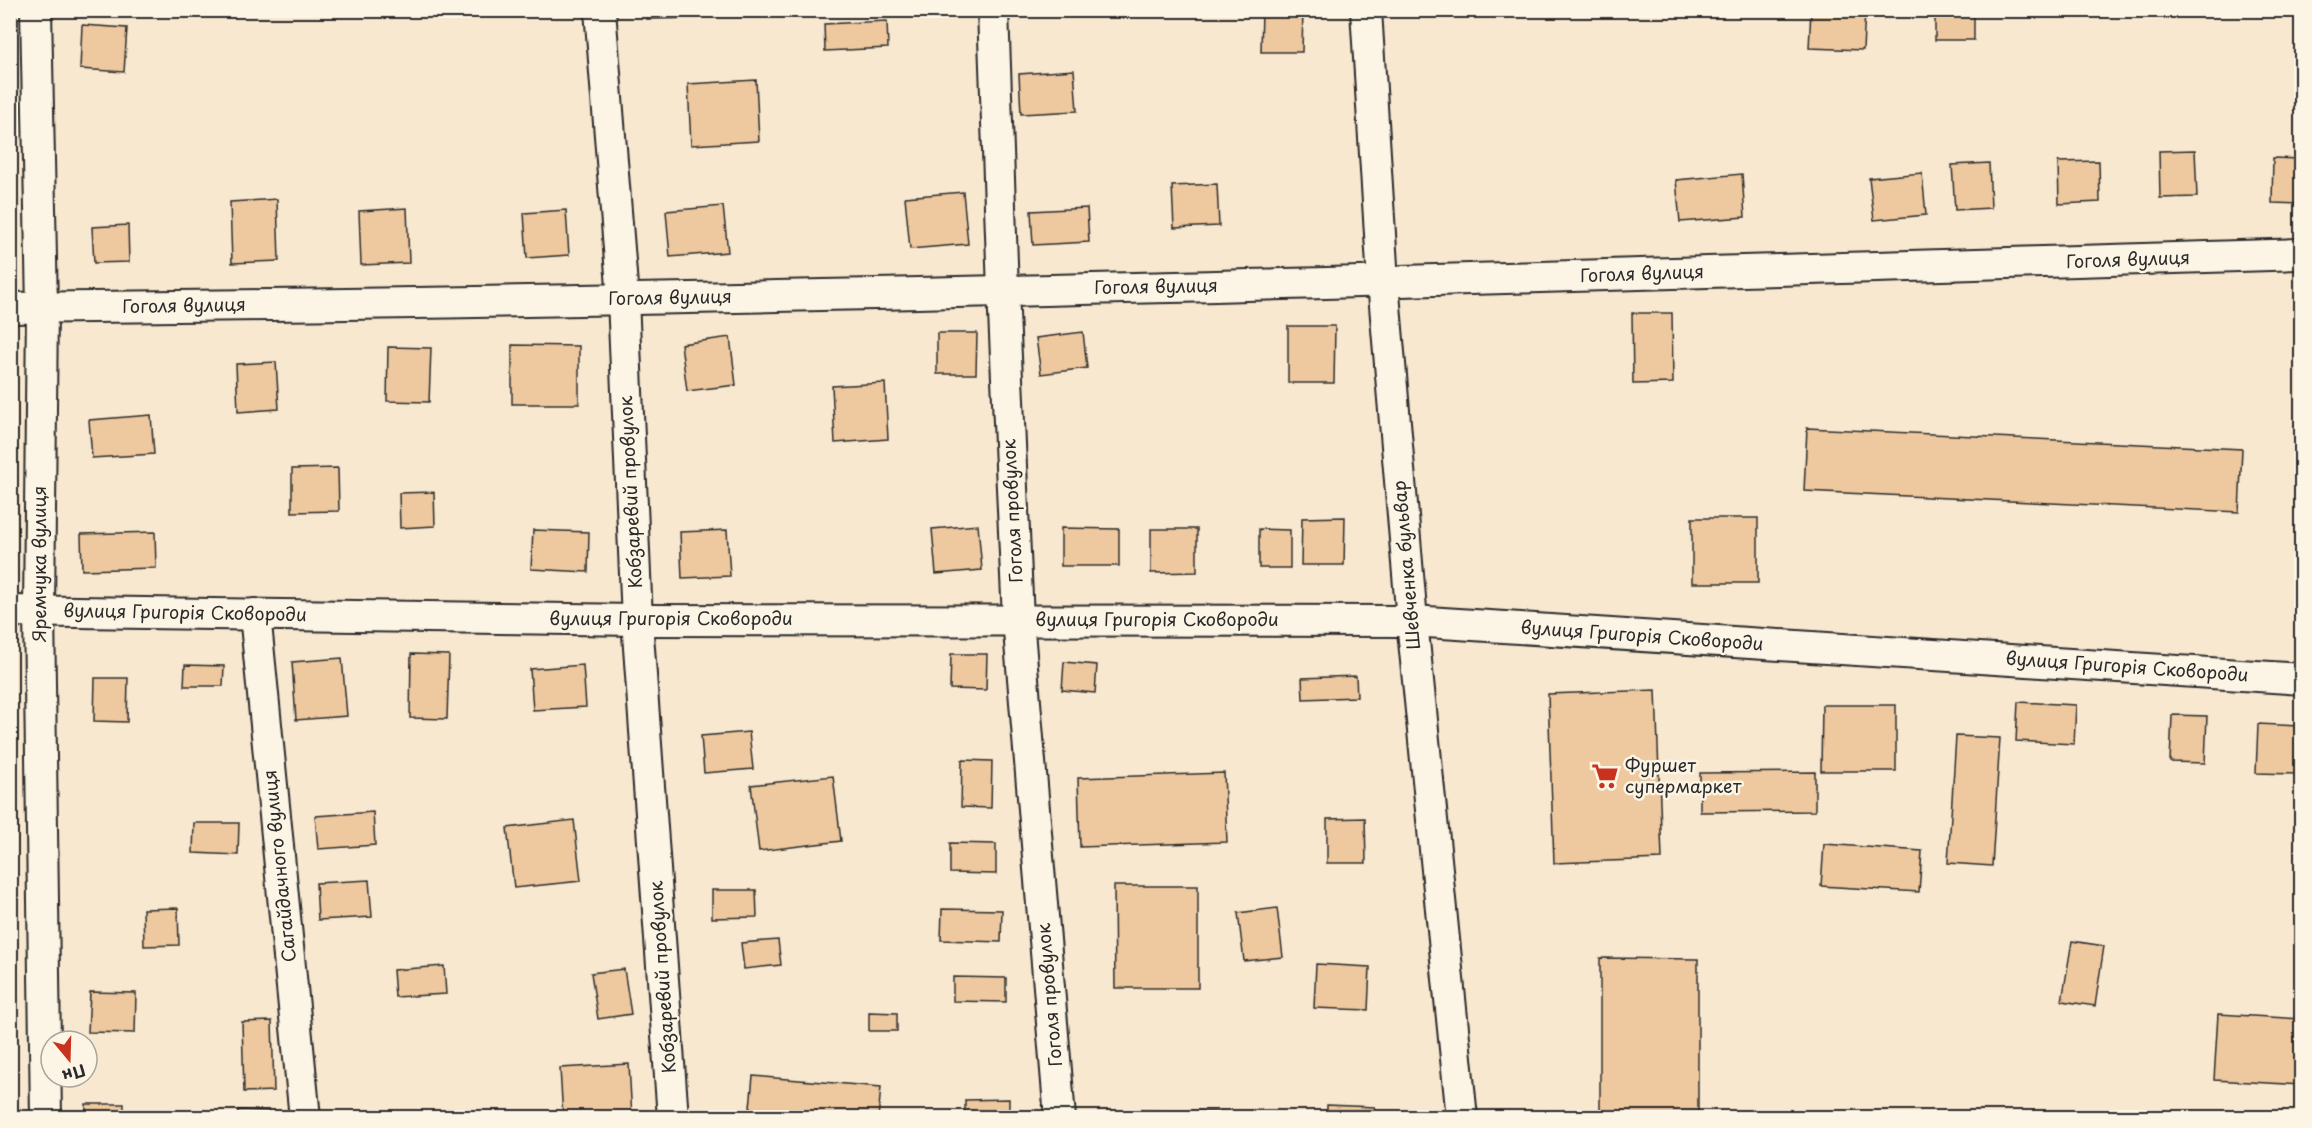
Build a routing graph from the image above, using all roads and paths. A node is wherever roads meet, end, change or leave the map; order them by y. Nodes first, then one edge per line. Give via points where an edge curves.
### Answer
1 (36, 10) edge
2 (600, 10) edge
3 (993, 10) edge
4 (1366, 10) edge
5 (2301, 254) edge
6 (1383, 282) junction
7 (1003, 291) junction
8 (623, 298) junction
9 (10, 308) edge
10 (42, 308) junction
11 (25, 611) edge
12 (255, 614) junction
13 (1018, 619) junction
14 (637, 620) junction
15 (1412, 621) junction
16 (2301, 679) edge
17 (46, 1118) edge
18 (305, 1118) edge
19 (673, 1118) edge
20 (1060, 1118) edge
21 (1462, 1118) edge

1 - 10 street, Яремчука вулиця
2 - 8 street, Кобзаревий провулок
3 - 7 street, Гоголя провулок
4 - 6 street, Шевченка бульвар
5 - 6 street, Гоголя вулиця
6 - 7 street, Гоголя вулиця
6 - 15 street, Шевченка бульвар
7 - 8 street, Гоголя вулиця
7 - 13 street, Гоголя провулок
8 - 10 street, Гоголя вулиця
8 - 14 street, Кобзаревий провулок
9 - 10 street, Гоголя вулиця
10 - 11 street, Яремчука вулиця
11 - 12 street, вулиця Григорія Сковороди
11 - 17 street, Яремчука вулиця
12 - 14 street, вулиця Григорія Сковороди
12 - 18 street, Сагайдачного вулиця
13 - 14 street, вулиця Григорія Сковороди
13 - 15 street, вулиця Григорія Сковороди
13 - 20 street, Гоголя провулок
14 - 19 street, Кобзаревий провулок
15 - 16 street, вулиця Григорія Сковороди
15 - 21 street, Шевченка бульвар

